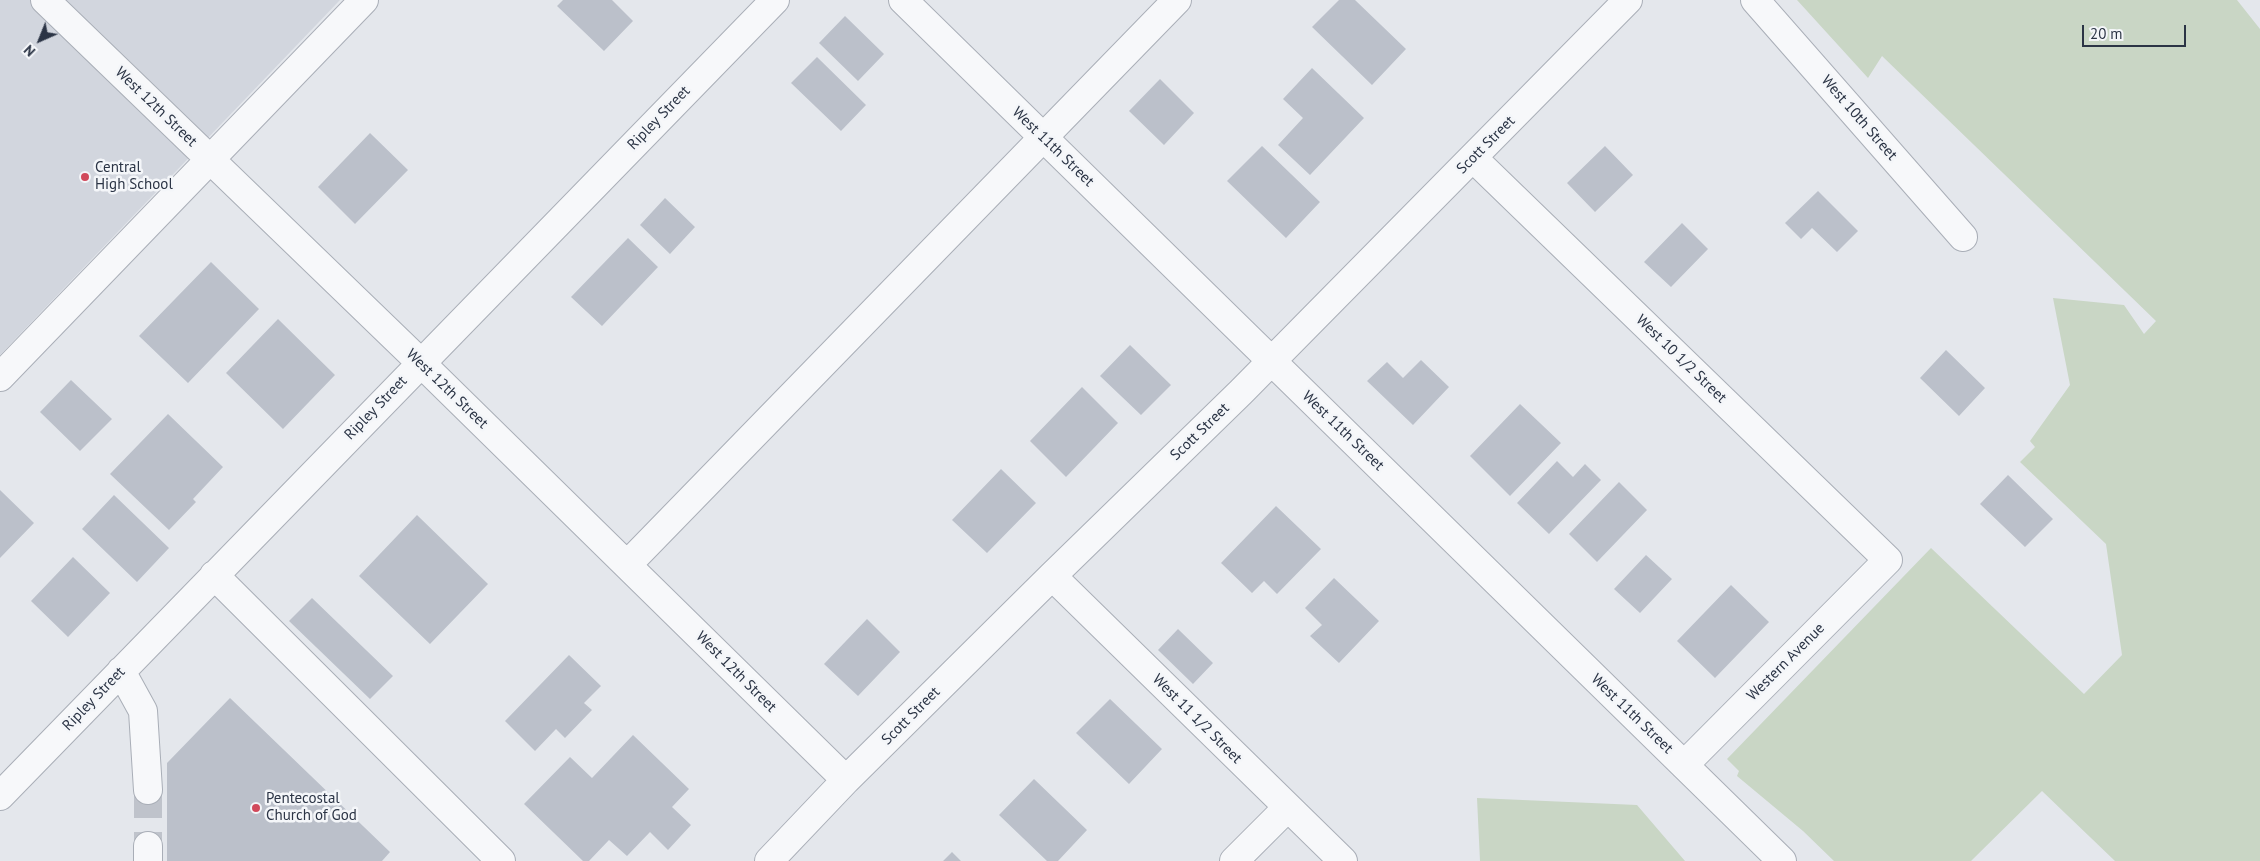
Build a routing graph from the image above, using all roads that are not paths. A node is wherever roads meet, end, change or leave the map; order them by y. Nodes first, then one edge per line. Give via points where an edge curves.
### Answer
1 (45, 0) edge
2 (364, 0) edge
3 (775, 0) edge
4 (903, 0) edge
5 (1177, 0) edge
6 (1628, 0) edge
7 (1756, 0) edge
8 (1044, 138) junction
9 (1473, 158) junction
10 (211, 160) junction
11 (1963, 237) dead end
12 (1271, 360) junction
13 (421, 363) junction
14 (0, 378) edge
15 (1888, 560) joint
16 (627, 565) junction
17 (214, 575) junction
18 (1052, 576) junction
19 (121, 671) junction
20 (1684, 765) junction
21 (846, 780) junction
22 (148, 790) tunnel mouth
23 (0, 795) edge
24 (1287, 808) junction
25 (502, 861) edge
26 (769, 861) edge
27 (1234, 861) edge
28 (1343, 861) edge
29 (1782, 861) edge

1 - 10 street, West 12th Street
2 - 10 street
3 - 13 street, Ripley Street
4 - 8 street, West 11th Street
5 - 8 street
6 - 9 street, Scott Street
7 - 11 street, West 10th Street
8 - 12 street, West 11th Street
8 - 16 street
9 - 12 street, Scott Street
9 - 15 street, West 10 1/2 Street
10 - 13 street, West 12th Street
10 - 14 street
12 - 18 street, Scott Street
12 - 20 street, West 11th Street
13 - 16 street, West 12th Street
13 - 17 street, Ripley Street
15 - 20 street, Western Avenue
16 - 21 street, West 12th Street
17 - 19 street, Ripley Street
17 - 25 street
18 - 21 street, Scott Street
18 - 24 street, West 11 1/2 Street
19 - 22 street via 143,710
19 - 23 street, Ripley Street
20 - 29 street, West 11th Street
21 - 26 street, Scott Street
24 - 27 street
24 - 28 street, West 11 1/2 Street

